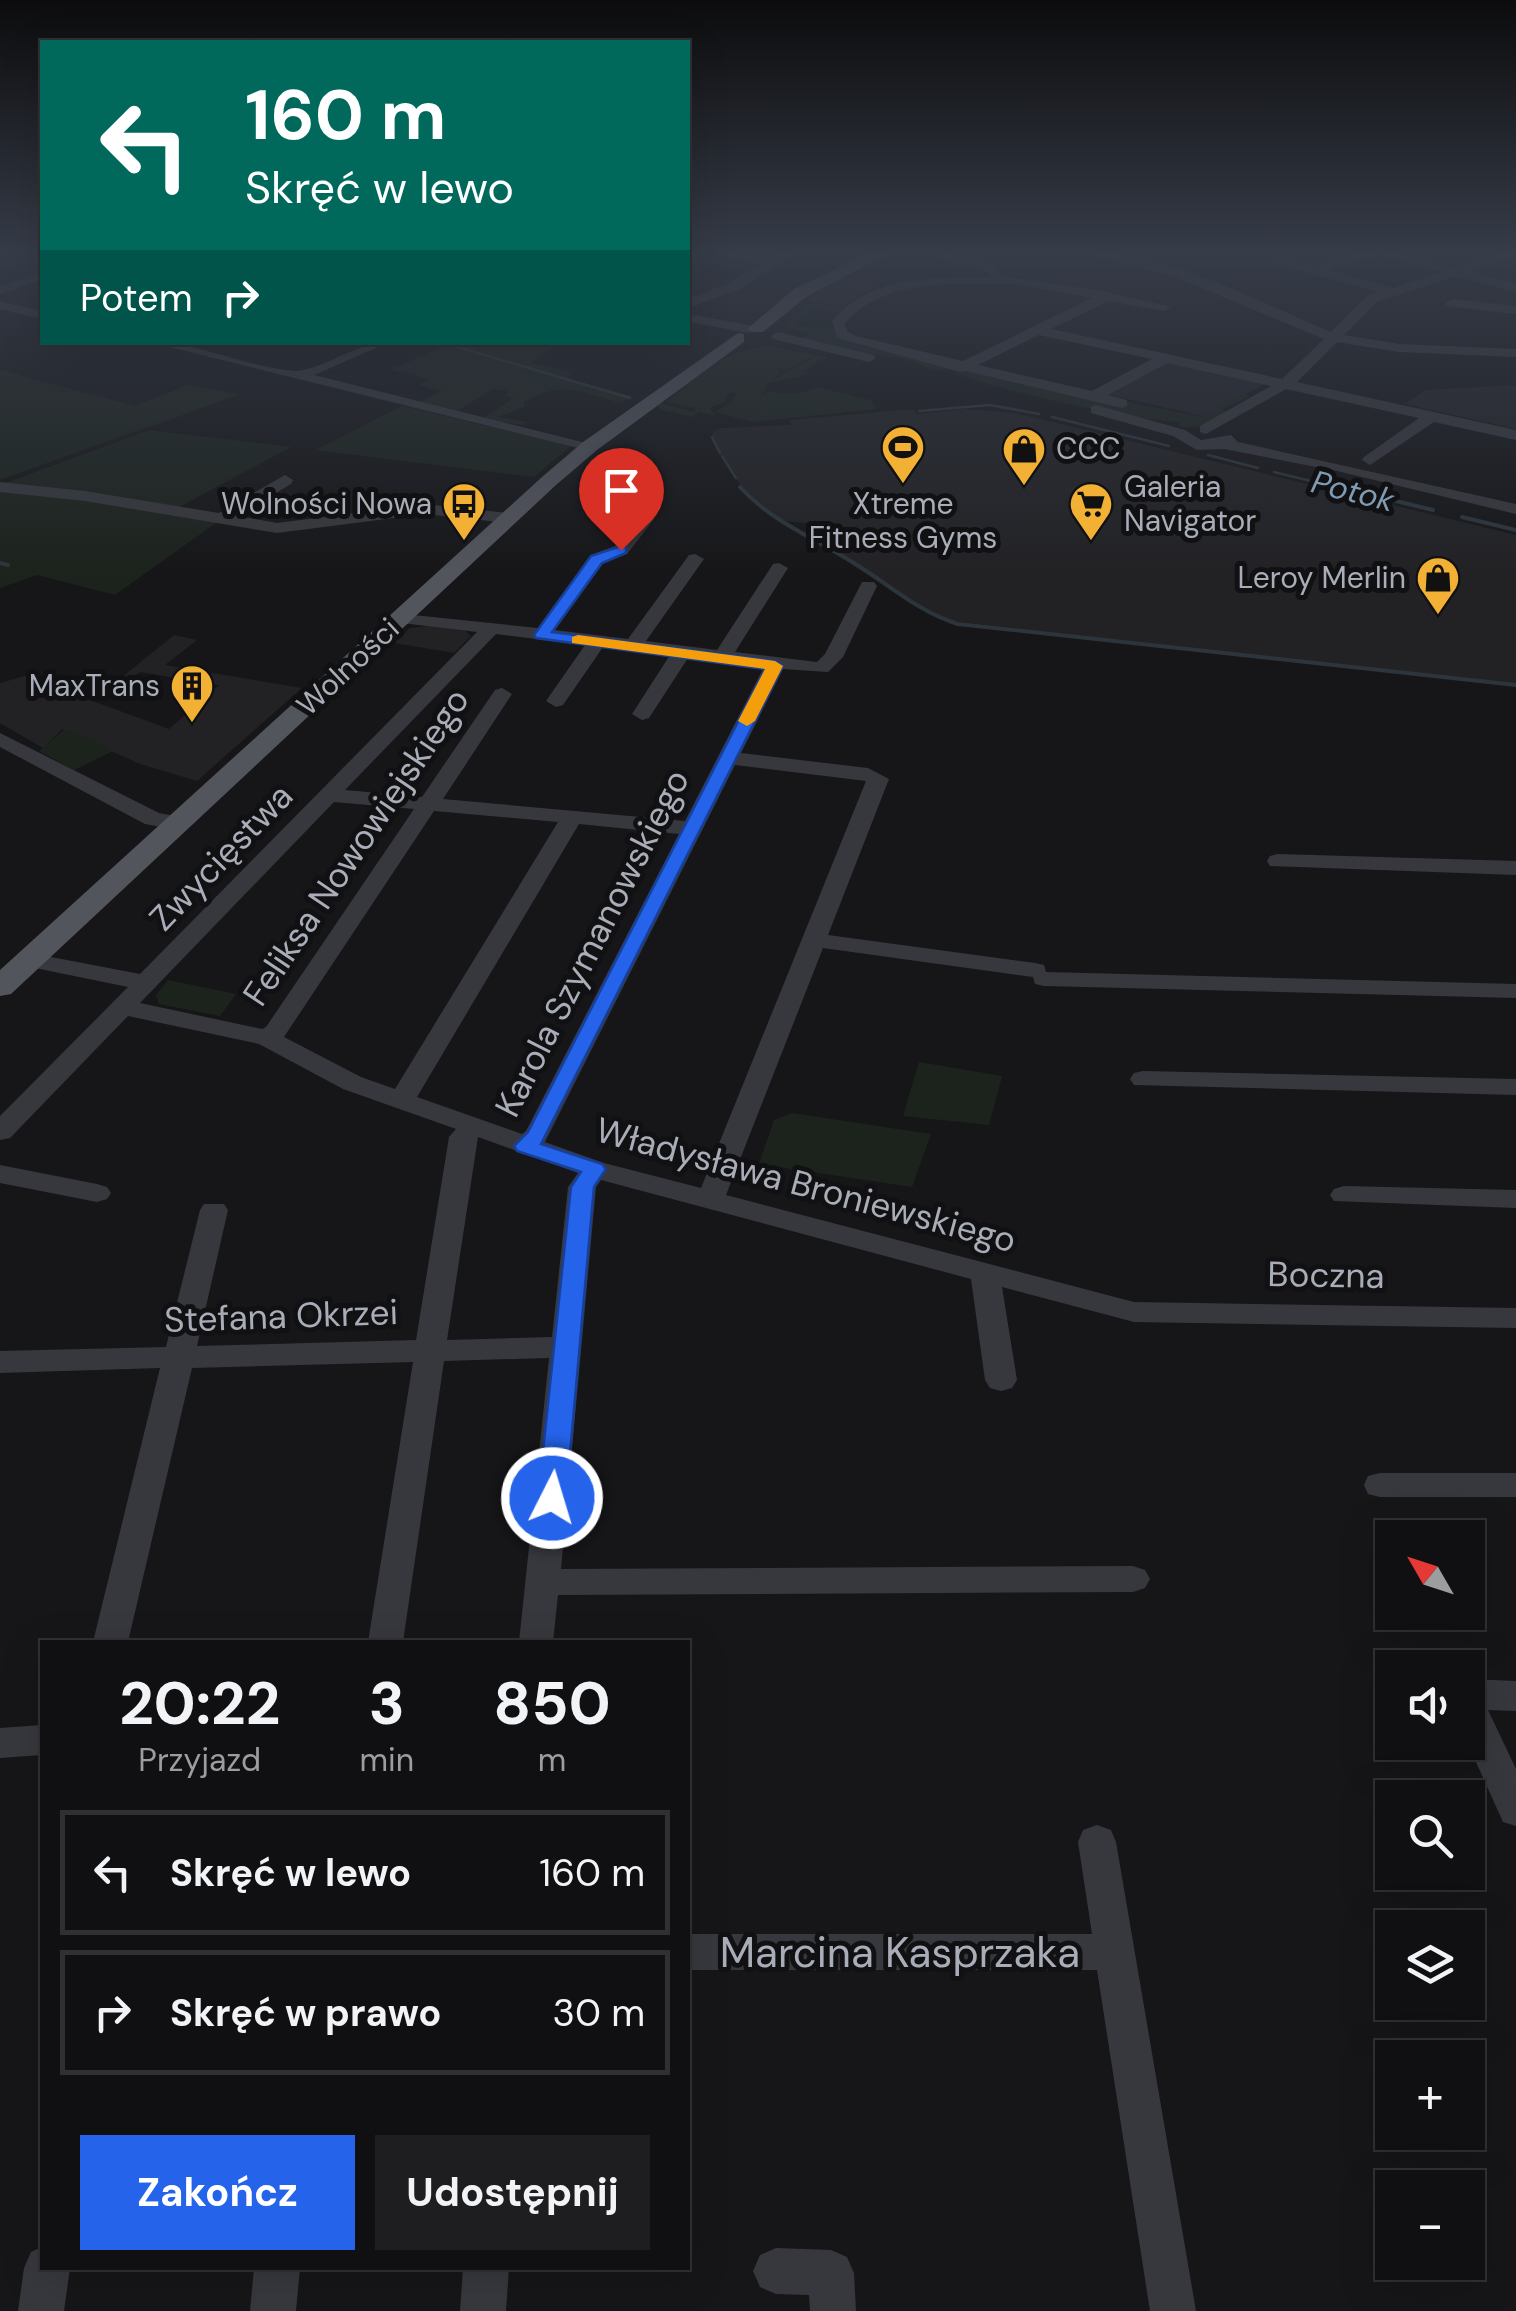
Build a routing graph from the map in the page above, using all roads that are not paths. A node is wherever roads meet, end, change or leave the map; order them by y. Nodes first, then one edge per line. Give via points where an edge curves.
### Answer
1 (227, 360) edge
2 (339, 360) edge
3 (713, 360) edge
4 (875, 360) edge
5 (938, 360) edge
6 (977, 360) edge
7 (1161, 360) edge
8 (1173, 360) edge
9 (1309, 360) edge
10 (964, 366) junction
11 (945, 375) junction
12 (296, 377) junction
13 (1284, 384) junction
14 (1095, 396) junction
15 (1122, 403) dead end
16 (1432, 417) junction
17 (1213, 433) junction
18 (1251, 433) dead end
19 (1516, 435) edge
20 (590, 446) junction
21 (1370, 460) junction
22 (285, 480) dead end
23 (0, 487) edge
24 (1515, 504) edge
25 (508, 518) junction
26 (646, 518) dead end
27 (222, 519) junction
28 (695, 559) dead end
29 (779, 568) dead end
30 (868, 586) dead end
31 (401, 618) junction
32 (490, 629) junction
33 (542, 635) junction
34 (597, 642) junction
35 (632, 646) junction
36 (681, 653) junction
37 (721, 658) junction
38 (786, 667) junction
39 (502, 694) dead end
40 (556, 701) dead end
41 (642, 714) dead end
42 (5, 747) edge
43 (728, 758) junction
44 (332, 794) junction
45 (428, 806) junction
46 (572, 818) junction
47 (178, 823) junction
48 (691, 828) junction
49 (1278, 861) dead end
50 (1516, 868) edge
51 (814, 940) junction
52 (11, 973) edge
53 (147, 983) junction
54 (1516, 991) edge
55 (124, 1006) junction
56 (267, 1038) junction
57 (1143, 1079) dead end
58 (1516, 1087) edge
59 (400, 1102) junction
60 (472, 1128) junction
61 (0, 1132) edge
62 (525, 1146) junction
63 (594, 1169) junction
64 (0, 1174) edge
65 (97, 1193) dead end
66 (1344, 1195) dead end
67 (711, 1198) junction
68 (1516, 1199) edge
69 (214, 1210) dead end
70 (985, 1271) junction
71 (1134, 1312) joint
72 (1516, 1318) edge
73 (565, 1347) junction
74 (433, 1348) junction
75 (176, 1357) junction
76 (0, 1362) edge
77 (1001, 1380) dead end
78 (1380, 1485) dead end
79 (1516, 1486) edge
80 (1133, 1579) dead end
81 (544, 1582) junction
82 (110, 1640) edge
83 (385, 1640) edge
84 (536, 1640) edge
85 (1485, 1695) edge
86 (1516, 1696) edge
87 (40, 1740) edge
88 (0, 1742) edge
89 (1485, 1742) edge
90 (1516, 1810) edge
91 (1097, 1842) dead end
92 (690, 1952) edge
93 (1112, 1952) junction
94 (47, 2270) edge
95 (277, 2270) edge
96 (486, 2270) edge
97 (776, 2270) dead end
98 (41, 2311) edge
99 (273, 2311) edge
100 (482, 2311) edge
101 (833, 2311) edge
102 (1173, 2311) edge

1 - 12 street
2 - 12 street
3 - 20 main road, Wolności
4 - 11 street
5 - 10 street
6 - 10 street
7 - 14 street
8 - 13 street
9 - 13 street
10 - 11 street
10 - 14 street
11 - 17 street
12 - 20 street
13 - 16 street
13 - 17 street
14 - 15 street
16 - 19 street
16 - 21 street
17 - 24 street via 1288,456
18 - 21 street
20 - 25 main road, Wolności
21 - 24 street
22 - 27 street
23 - 27 street
25 - 27 street via 425,508 292,528
25 - 31 main road, Wolności
26 - 33 street via 621,550 596,560
28 - 35 street
29 - 37 street
30 - 38 street via 828,665
31 - 32 street
31 - 47 main road, Wolności
32 - 33 street
32 - 44 street, Zwycięstwa
33 - 34 street
34 - 35 street
34 - 40 street
35 - 36 street
36 - 37 street
36 - 41 street
37 - 38 street
38 - 43 street, Karola Szymanowskiego
39 - 45 street, Feliksa Nowowiejskiego
42 - 47 street via 154,818
43 - 48 street, Karola Szymanowskiego
43 - 51 street via 878,779
44 - 45 street
44 - 53 street, Zwycięstwa
45 - 46 street
45 - 56 street, Feliksa Nowowiejskiego
46 - 48 street
46 - 59 street
47 - 52 main road, Wolności
48 - 62 street, Karola Szymanowskiego via 537,1135
49 - 50 street
51 - 54 street via 1039,974
51 - 67 street
52 - 53 street
53 - 55 street, Zwycięstwa
55 - 56 street, Władysława Broniewskiego
55 - 61 street, Zwycięstwa
56 - 59 street, Władysława Broniewskiego
57 - 58 street
59 - 60 street, Władysława Broniewskiego
60 - 62 street, Władysława Broniewskiego
60 - 74 street via 463,1138
62 - 63 street, Władysława Broniewskiego
63 - 67 street, Władysława Broniewskiego
63 - 73 street via 582,1187
64 - 65 street
66 - 68 street
67 - 70 street, Władysława Broniewskiego
69 - 75 street
70 - 71 street, Władysława Broniewskiego
70 - 77 street
71 - 72 street, Boczna
73 - 74 street, Stefana Okrzei
73 - 81 street
74 - 75 street, Stefana Okrzei
74 - 83 street
75 - 76 street, Stefana Okrzei
75 - 82 street
78 - 79 street
80 - 81 street
81 - 84 street
85 - 86 street
87 - 88 street
89 - 90 street
91 - 93 street, Marcina Kasprzaka
92 - 93 street, Marcina Kasprzaka
93 - 102 street, Marcina Kasprzaka
94 - 98 street
95 - 99 street
96 - 100 street
97 - 101 street via 831,2273

